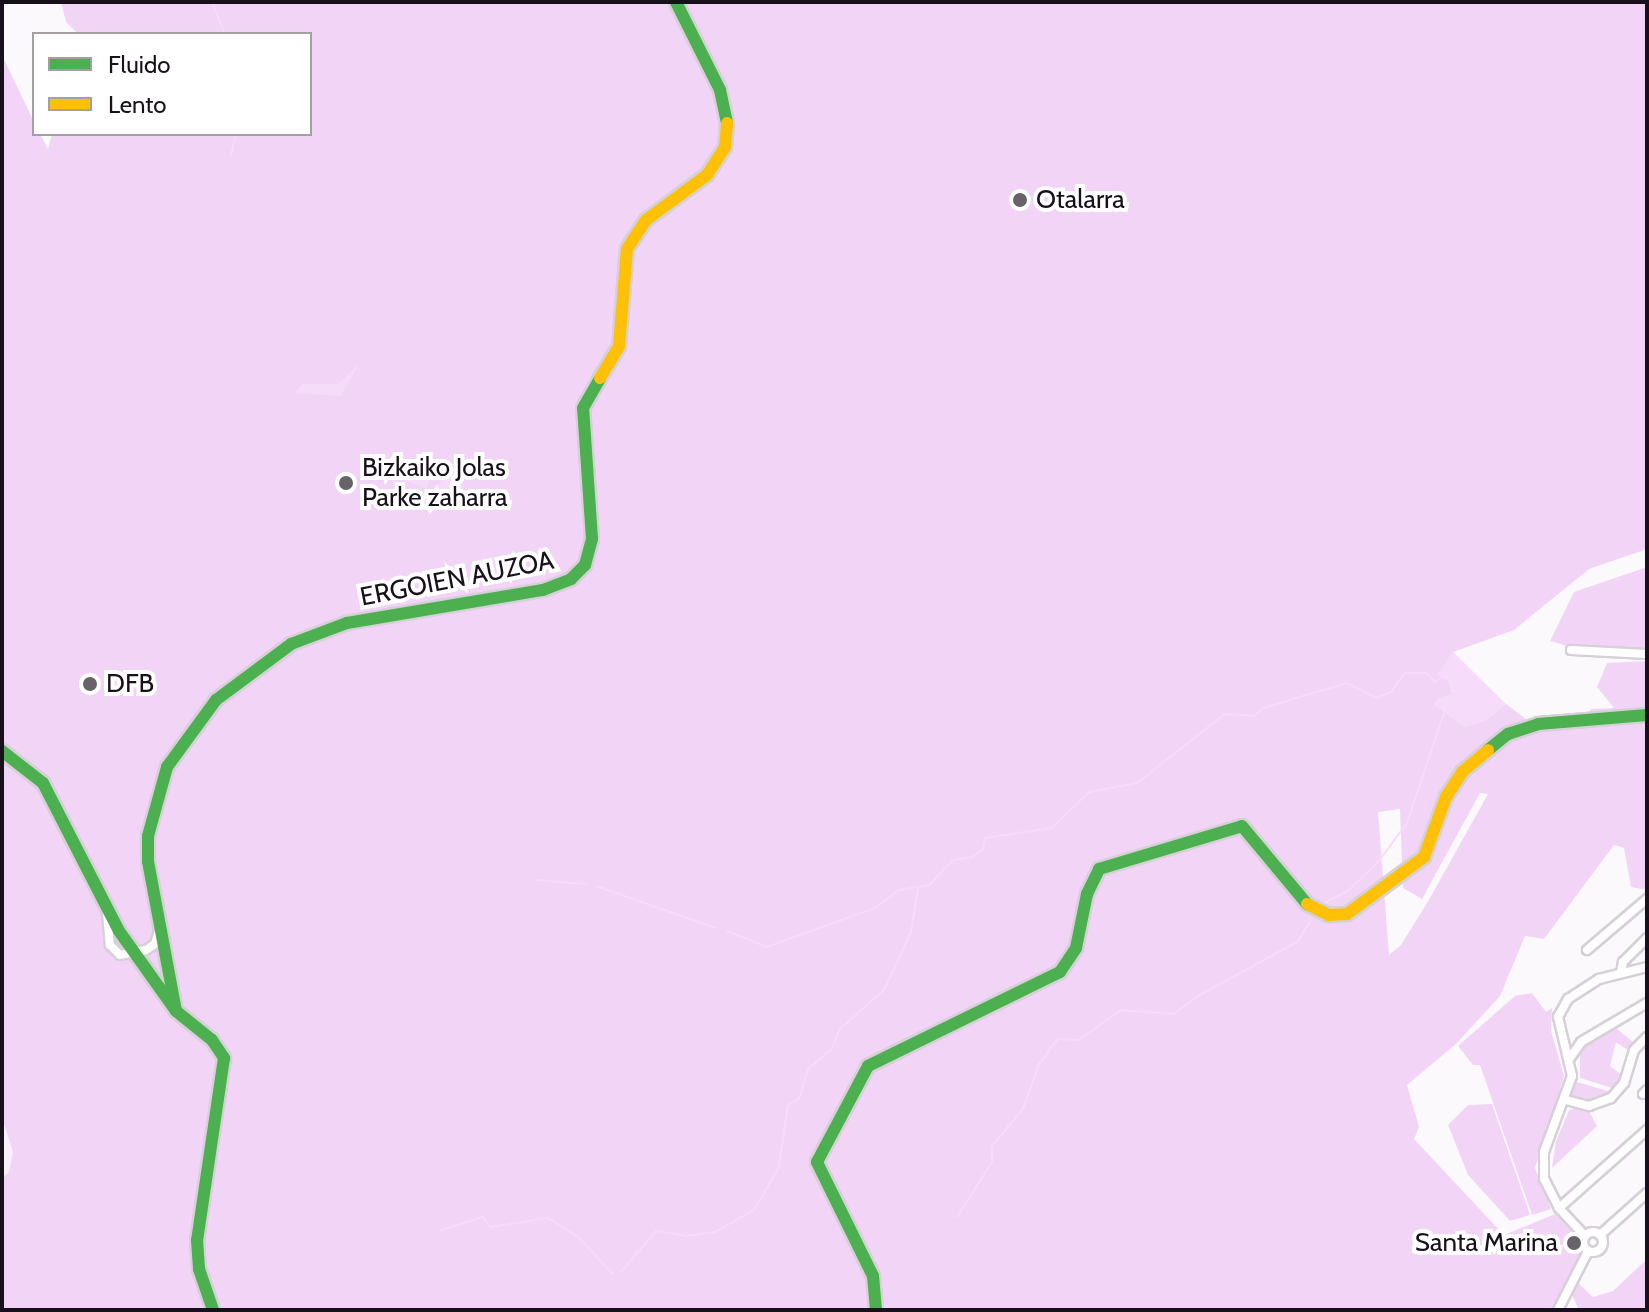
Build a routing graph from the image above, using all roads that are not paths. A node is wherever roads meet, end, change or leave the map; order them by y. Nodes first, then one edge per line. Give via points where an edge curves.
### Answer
1 (676, 2) edge
2 (1571, 650) dead end
3 (1647, 654) edge
4 (1647, 715) edge
5 (2, 751) edge
6 (1647, 899) edge
7 (159, 930) junction
8 (1647, 938) edge
9 (1587, 950) dead end
10 (136, 956) junction
11 (1647, 967) edge
12 (1621, 973) junction
13 (1647, 1003) edge
14 (176, 1011) junction
15 (1560, 1033) junction
16 (1647, 1037) edge
17 (1581, 1042) junction
18 (1570, 1059) junction
19 (1566, 1100) junction
20 (1647, 1130) edge
21 (1647, 1193) edge
22 (1559, 1208) junction
23 (1600, 1235) junction
24 (1585, 1236) junction
25 (1588, 1251) junction
26 (213, 1310) edge
27 (876, 1310) edge
28 (1558, 1310) edge

1 - 7 street, ERGOIEN AUZOA via 720,90 728,128 725,147 707,175 646,220 627,249 619,346 583,408 592,539 585,565 571,579 543,590 347,623 305,638 276,652 216,700 167,767 151,812 148,861
2 - 3 street
4 - 27 street via 1538,724 1508,734 1462,772 1446,797 1424,857 1347,914 1322,913 1303,902 1242,826 1099,869 1087,894 1076,948 1060,972 868,1066 849,1098 817,1162 873,1276
5 - 10 street via 43,783 107,911
6 - 9 street
7 - 10 street via 155,944
7 - 14 street, ERGOIEN AUZOA
8 - 12 street via 1623,962
10 - 14 street
11 - 12 street
12 - 15 street via 1568,999 1558,1017
13 - 17 street
14 - 26 street via 212,1040 224,1058 197,1240 199,1269
15 - 17 street
15 - 18 street
16 - 19 street via 1634,1050 1624,1083 1611,1098 1589,1106
17 - 18 street
18 - 19 street
19 - 22 street via 1543,1166 1549,1193
20 - 22 street
21 - 23 street
22 - 24 street
23 - 24 street
23 - 25 street via 1602,1247
24 - 25 street
25 - 28 street

